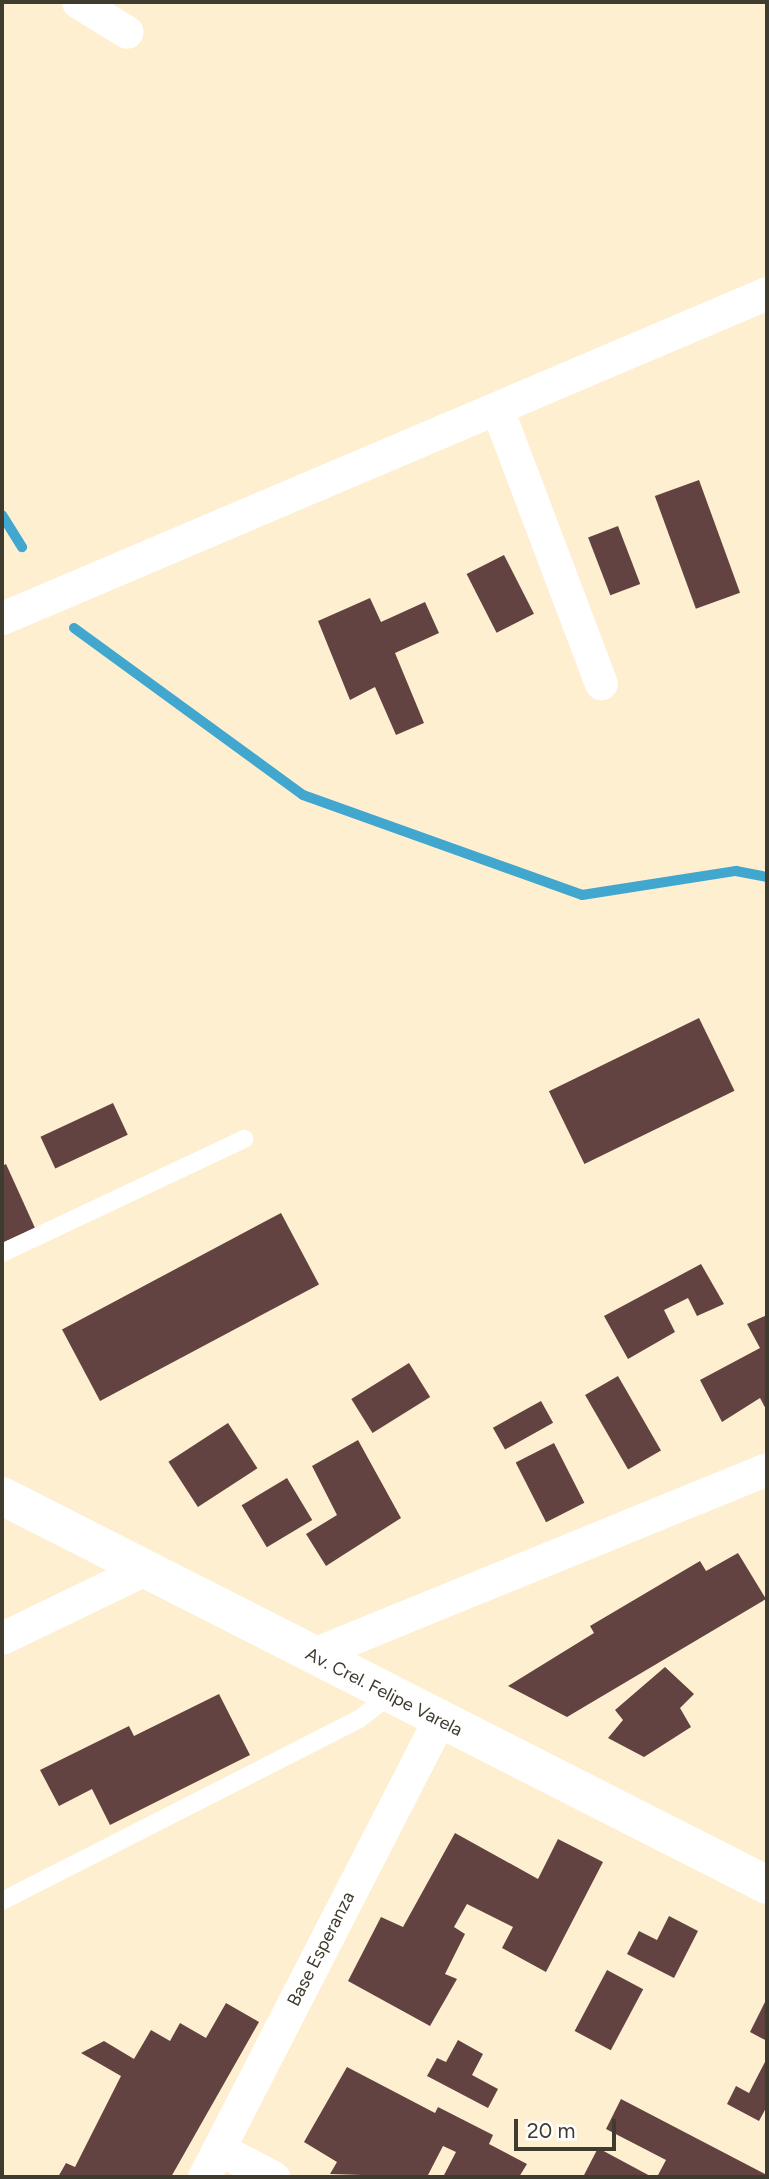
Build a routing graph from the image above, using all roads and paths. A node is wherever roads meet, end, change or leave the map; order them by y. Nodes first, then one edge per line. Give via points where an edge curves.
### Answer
1 (78, 2) edge
2 (127, 32) dead end
3 (767, 293) edge
4 (498, 411) junction
5 (2, 618) edge
6 (601, 683) dead end
7 (244, 1139) dead end
8 (2, 1253) edge
9 (767, 1469) edge
10 (2, 1496) edge
11 (145, 1570) junction
12 (2, 1638) edge
13 (310, 1655) junction
14 (390, 1695) junction
15 (439, 1720) junction
16 (765, 1881) edge
17 (2, 1901) edge
18 (211, 2163) edge
19 (273, 2177) edge

1 - 2 street
3 - 4 street
4 - 5 street
4 - 6 street
7 - 8 lane
9 - 13 street
10 - 11 main road, Av. Crel. Felipe Varela
11 - 12 street
11 - 13 main road, Av. Crel. Felipe Varela
13 - 14 main road, Av. Crel. Felipe Varela
14 - 15 main road, Av. Crel. Felipe Varela
14 - 17 lane via 358,1720
15 - 16 main road, Av. Crel. Felipe Varela
15 - 18 street, Base Esperanza
18 - 19 street

